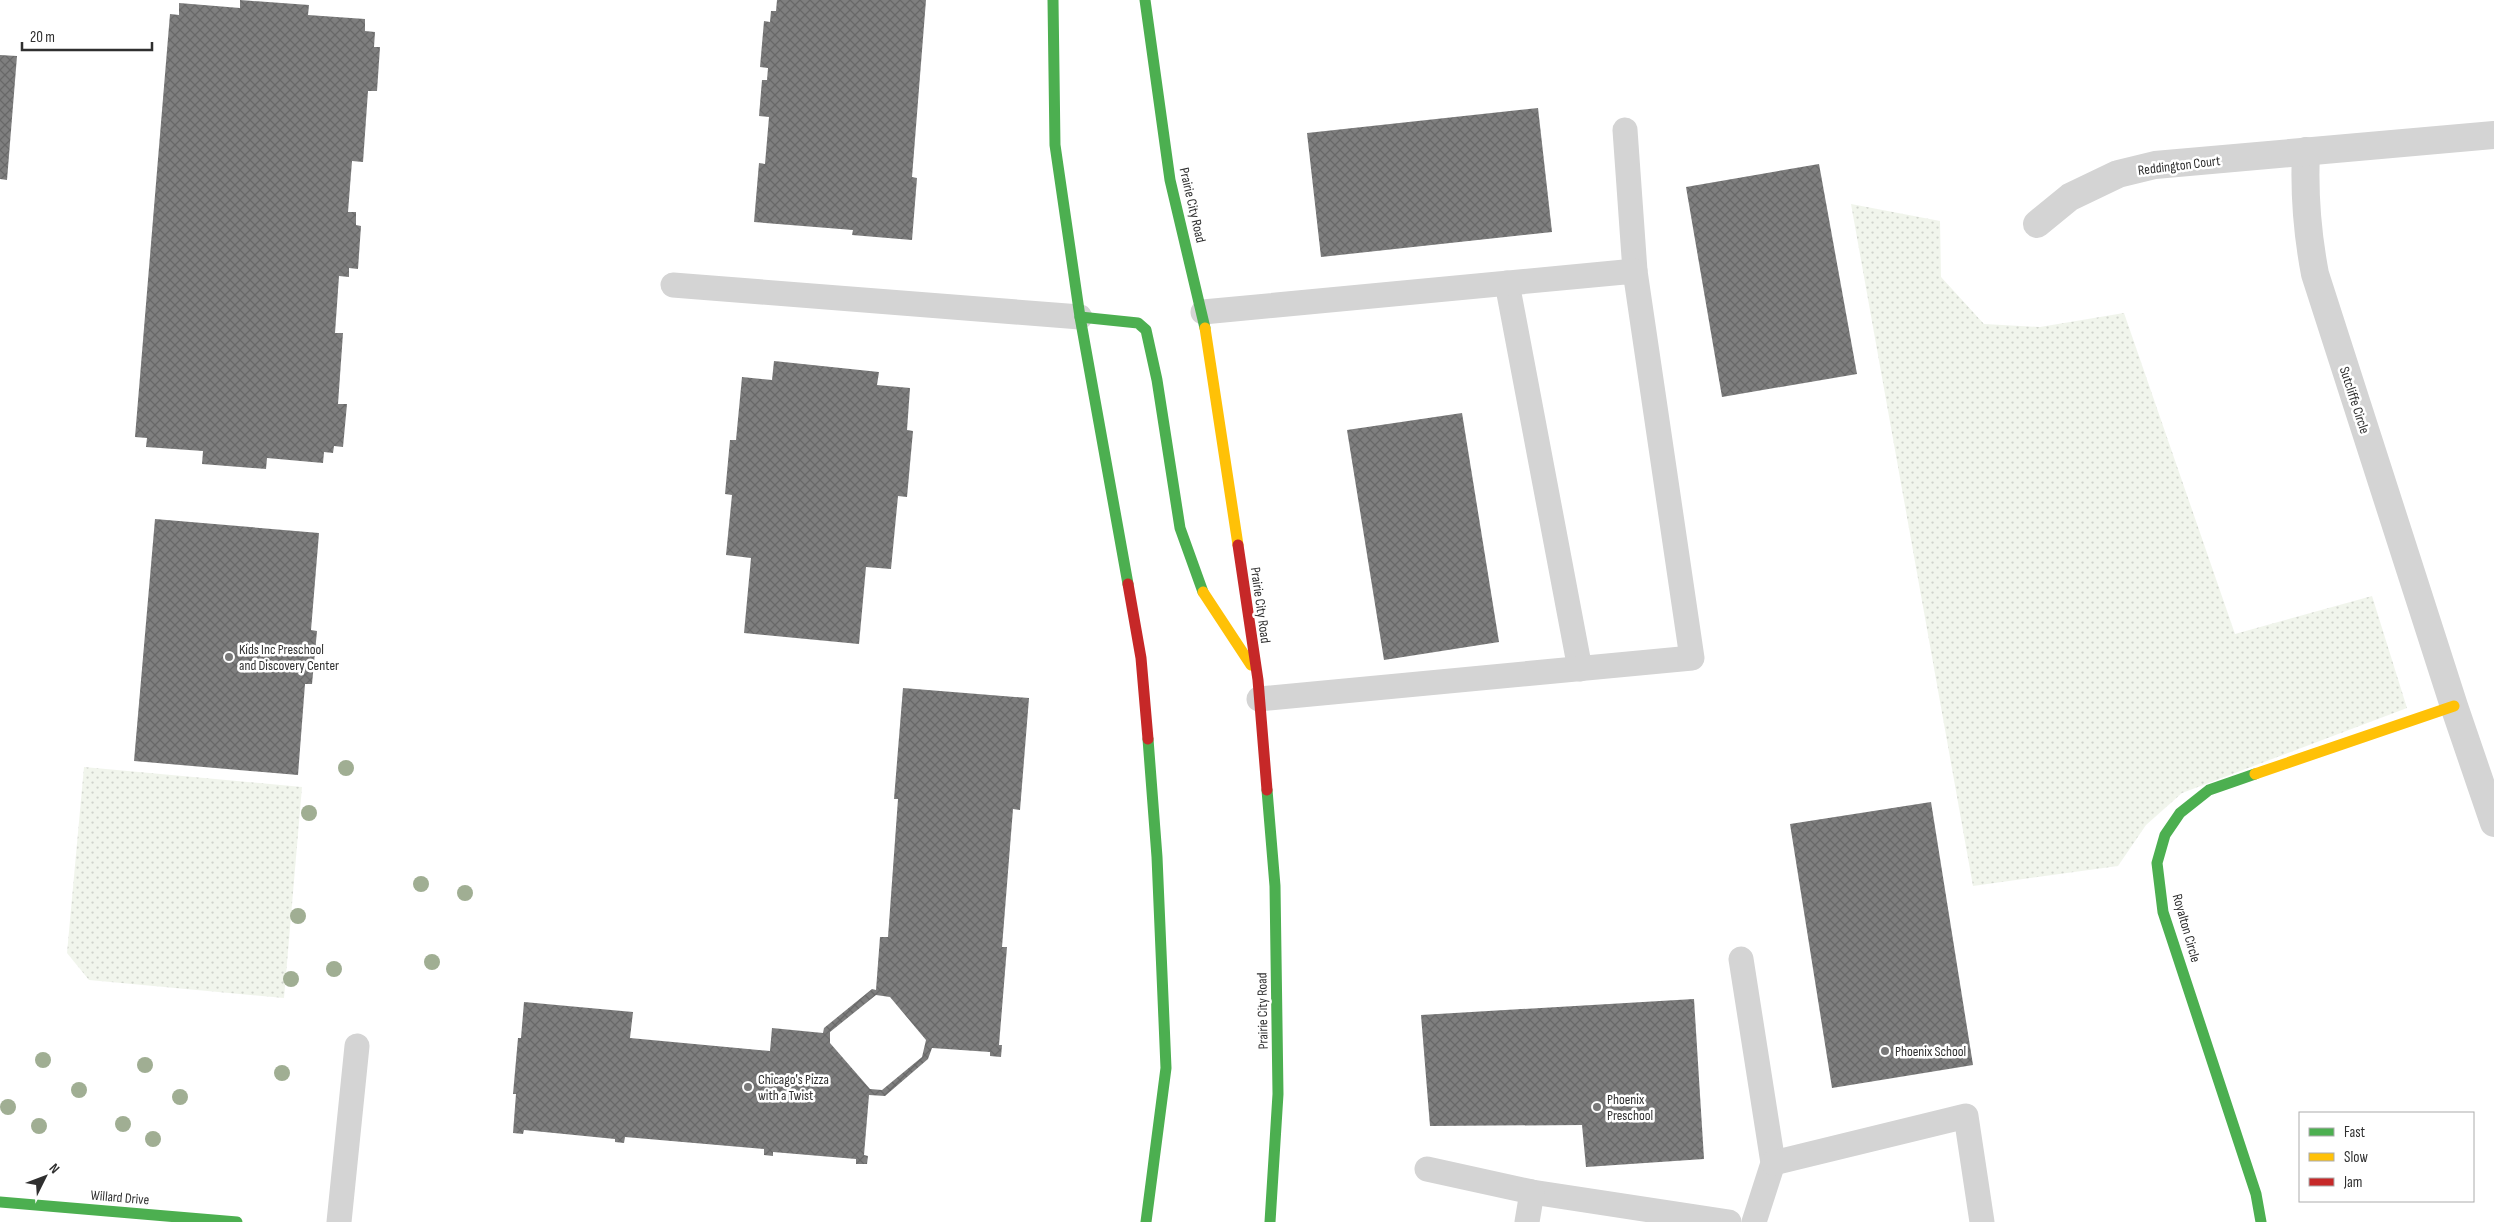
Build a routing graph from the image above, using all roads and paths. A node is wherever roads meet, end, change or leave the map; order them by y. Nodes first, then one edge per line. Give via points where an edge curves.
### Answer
1 (1053, 0) edge
2 (1145, 0) edge
3 (1625, 130) dead end
4 (2494, 135) edge
5 (2306, 151) junction
6 (2036, 224) dead end
7 (1635, 271) junction
8 (1507, 283) junction
9 (673, 285) dead end
10 (1203, 312) junction
11 (1080, 317) junction
12 (1580, 669) junction
13 (1256, 673) junction
14 (1259, 699) junction
15 (2454, 706) junction
16 (2494, 823) edge
17 (1741, 959) dead end
18 (357, 1046) dead end
19 (1773, 1163) junction
20 (1426, 1169) dead end
21 (1532, 1192) junction
22 (0, 1202) edge
23 (237, 1222) edge
24 (339, 1222) edge
25 (1146, 1222) edge
26 (1270, 1222) edge
27 (1527, 1222) edge
28 (1729, 1222) edge
29 (1754, 1222) edge
30 (1982, 1222) edge
31 (2261, 1222) edge

1 - 11 main road via 1055,145
2 - 10 main road, Prairie City Road via 1170,180
3 - 7 lane
4 - 5 street
5 - 6 street, Reddington Court via 2154,165 2118,174 2070,197
5 - 15 street, Sutcliffe Circle via 2307,233 2315,274
7 - 8 lane
7 - 12 lane via 1692,658
8 - 10 lane
8 - 12 lane
9 - 11 lane
10 - 13 main road, Prairie City Road
11 - 13 main road via 1138,323 1146,330 1180,528 1203,592
11 - 25 main road via 1141,658 1157,857 1166,1068
12 - 14 lane
13 - 14 main road, Prairie City Road
14 - 26 main road, Prairie City Road via 1275,886 1278,1094
15 - 16 street, Sutcliffe Circle
15 - 31 main road, Royalton Circle via 2209,790 2180,813 2165,835 2157,864 2164,912 2256,1194
17 - 19 lane
18 - 24 lane
19 - 29 lane
19 - 30 lane via 1966,1116
20 - 21 lane
21 - 27 lane
21 - 28 lane
22 - 23 main road, Willard Drive

